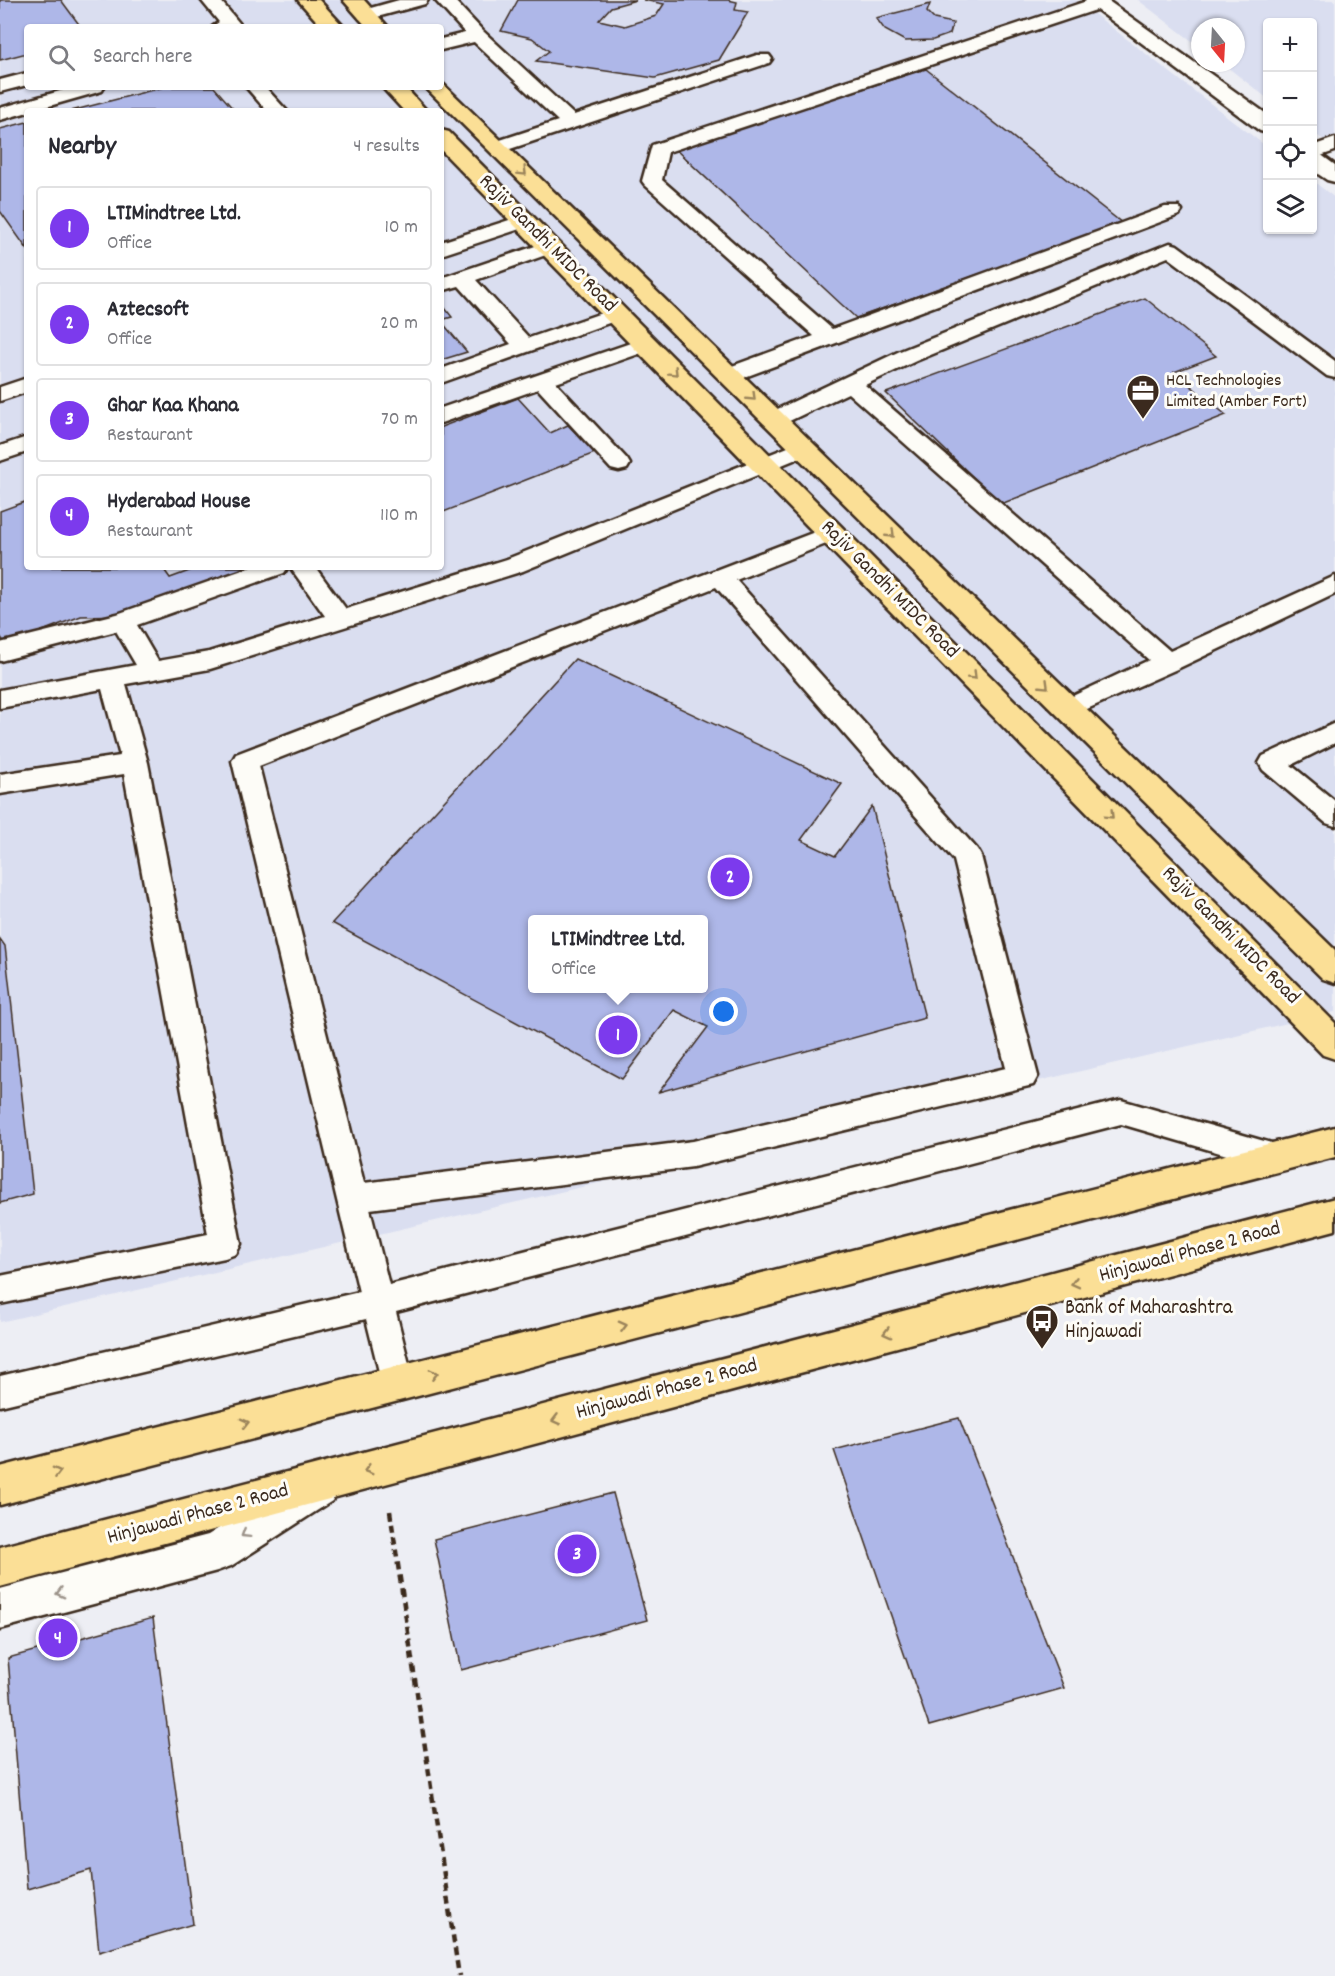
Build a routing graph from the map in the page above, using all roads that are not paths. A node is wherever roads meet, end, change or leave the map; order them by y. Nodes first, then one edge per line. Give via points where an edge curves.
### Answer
1 (210, 0) edge
2 (308, 0) edge
3 (419, 0) edge
4 (444, 0) edge
5 (1097, 2) edge
6 (366, 14) edge
7 (231, 24) edge
8 (331, 24) edge
9 (477, 35) junction
10 (444, 44) edge
11 (763, 59) dead end
12 (24, 80) edge
13 (0, 86) edge
14 (84, 90) edge
15 (258, 90) edge
16 (396, 90) edge
17 (439, 90) edge
18 (275, 108) edge
19 (413, 108) edge
20 (0, 114) edge
21 (1263, 122) edge
22 (571, 123) junction
23 (444, 139) edge
24 (1335, 144) edge
25 (498, 147) junction
26 (1317, 151) edge
27 (1317, 162) edge
28 (1335, 175) edge
29 (1172, 211) dead end
30 (525, 221) junction
31 (550, 247) junction
32 (444, 248) edge
33 (462, 277) junction
34 (444, 284) edge
35 (616, 314) junction
36 (829, 338) junction
37 (645, 344) junction
38 (525, 346) junction
39 (1335, 371) edge
40 (444, 375) edge
41 (729, 375) junction
42 (541, 380) junction
43 (850, 383) junction
44 (24, 386) edge
45 (0, 394) edge
46 (444, 415) edge
47 (774, 419) junction
48 (24, 445) edge
49 (804, 448) junction
50 (0, 454) edge
51 (619, 464) dead end
52 (765, 464) junction
53 (833, 533) junction
54 (268, 570) edge
55 (304, 570) edge
56 (721, 578) junction
57 (1335, 585) edge
58 (340, 619) junction
59 (123, 621) junction
60 (0, 652) edge
61 (1168, 663) junction
62 (151, 670) junction
63 (112, 678) junction
64 (0, 699) edge
65 (1069, 708) junction
66 (1335, 732) edge
67 (135, 763) junction
68 (0, 784) edge
69 (1335, 816) edge
70 (1330, 957) edge
71 (1335, 1045) edge
72 (1335, 1142) edge
73 (1278, 1157) junction
74 (352, 1198) junction
75 (1335, 1214) edge
76 (0, 1290) edge
77 (378, 1302) junction
78 (398, 1384) junction
79 (0, 1391) edge
80 (330, 1480) junction
81 (0, 1486) edge
82 (0, 1567) edge
83 (0, 1608) edge

1 - 7 lane
2 - 8 main road
3 - 6 lane
4 - 9 lane
5 - 21 street
5 - 36 lane via 658,149 652,181
9 - 10 lane
9 - 22 lane
11 - 22 lane
12 - 13 lane
14 - 20 lane
15 - 18 lane
16 - 19 main road
17 - 25 main road, Rajiv Gandhi MIDC Road
22 - 25 lane
23 - 30 main road, Rajiv Gandhi MIDC Road
24 - 26 lane
25 -> 41 main road, Rajiv Gandhi MIDC Road
27 - 28 street
29 - 36 lane
30 - 31 main road, Rajiv Gandhi MIDC Road
30 - 32 lane
31 - 33 lane
31 - 35 main road, Rajiv Gandhi MIDC Road
33 - 34 lane
33 - 38 lane
35 - 37 main road, Rajiv Gandhi MIDC Road
35 - 38 lane
36 - 41 lane
37 - 42 lane
37 -> 52 main road, Rajiv Gandhi MIDC Road
38 - 40 lane
39 - 43 lane via 1170,249
41 -> 47 main road, Rajiv Gandhi MIDC Road
42 - 46 lane
42 - 51 lane
43 - 47 lane
43 - 61 lane
44 - 45 lane
47 - 49 main road, Rajiv Gandhi MIDC Road
48 - 50 lane
49 - 52 lane
49 -> 65 main road, Rajiv Gandhi MIDC Road
52 - 53 main road, Rajiv Gandhi MIDC Road
52 - 58 lane via 515,565
53 - 56 lane
53 -> 71 main road, Rajiv Gandhi MIDC Road
54 - 59 lane
55 - 58 lane
56 - 74 lane via 245,761
56 - 74 lane via 967,856 1023,1076 693,1154
57 - 61 lane
58 - 62 lane via 210,660
59 - 60 lane
59 - 62 lane
61 - 65 lane
62 - 63 lane
63 - 64 lane
63 - 67 lane
65 - 70 main road, Rajiv Gandhi MIDC Road
66 - 69 lane via 1272,764
67 - 68 lane
67 - 76 lane via 225,1244
72 - 73 main road
73 - 77 lane via 1120,1112
78 -> 73 main road
74 - 77 lane
75 -> 80 main road, Hinjawadi Phase 2 Road
77 - 78 lane
77 - 79 lane
81 -> 78 main road
80 - 82 main road, Hinjawadi Phase 2 Road
80 -> 83 street via 217,1552

